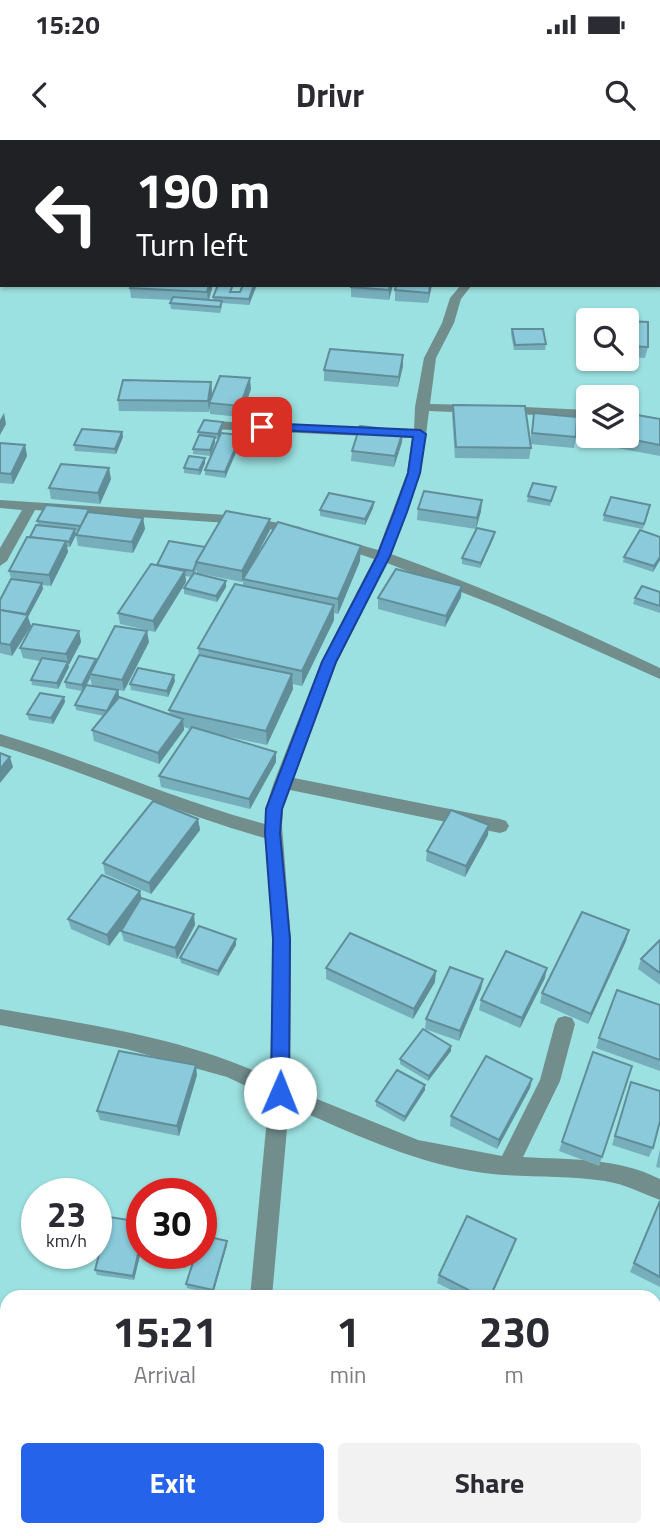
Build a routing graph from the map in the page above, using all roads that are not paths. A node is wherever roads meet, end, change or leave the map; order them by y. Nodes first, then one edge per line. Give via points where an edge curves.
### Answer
1 (465, 287) edge
2 (421, 407) junction
3 (576, 413) edge
4 (209, 425) edge
5 (420, 434) junction
6 (0, 504) edge
7 (32, 506) junction
8 (383, 556) junction
9 (0, 561) edge
10 (660, 674) edge
11 (0, 740) edge
12 (282, 782) junction
13 (500, 826) dead end
14 (272, 833) junction
15 (0, 1017) edge
16 (565, 1024) dead end
17 (280, 1093) junction
18 (508, 1166) junction
19 (660, 1190) edge
20 (262, 1290) edge

1 - 2 street via 430,358
2 - 3 street
2 - 5 street
4 - 5 street
5 - 8 street via 414,473
6 - 7 street
7 - 8 street via 242,520
7 - 9 street
8 - 10 street via 507,603
8 - 12 street via 329,662
11 - 14 street via 216,818
12 - 13 street
12 - 14 street
14 - 17 street via 282,939
15 - 17 street via 180,1053 231,1069
16 - 18 street via 550,1081
17 - 18 street via 417,1149
17 - 20 street
18 - 19 street via 586,1167 620,1173

